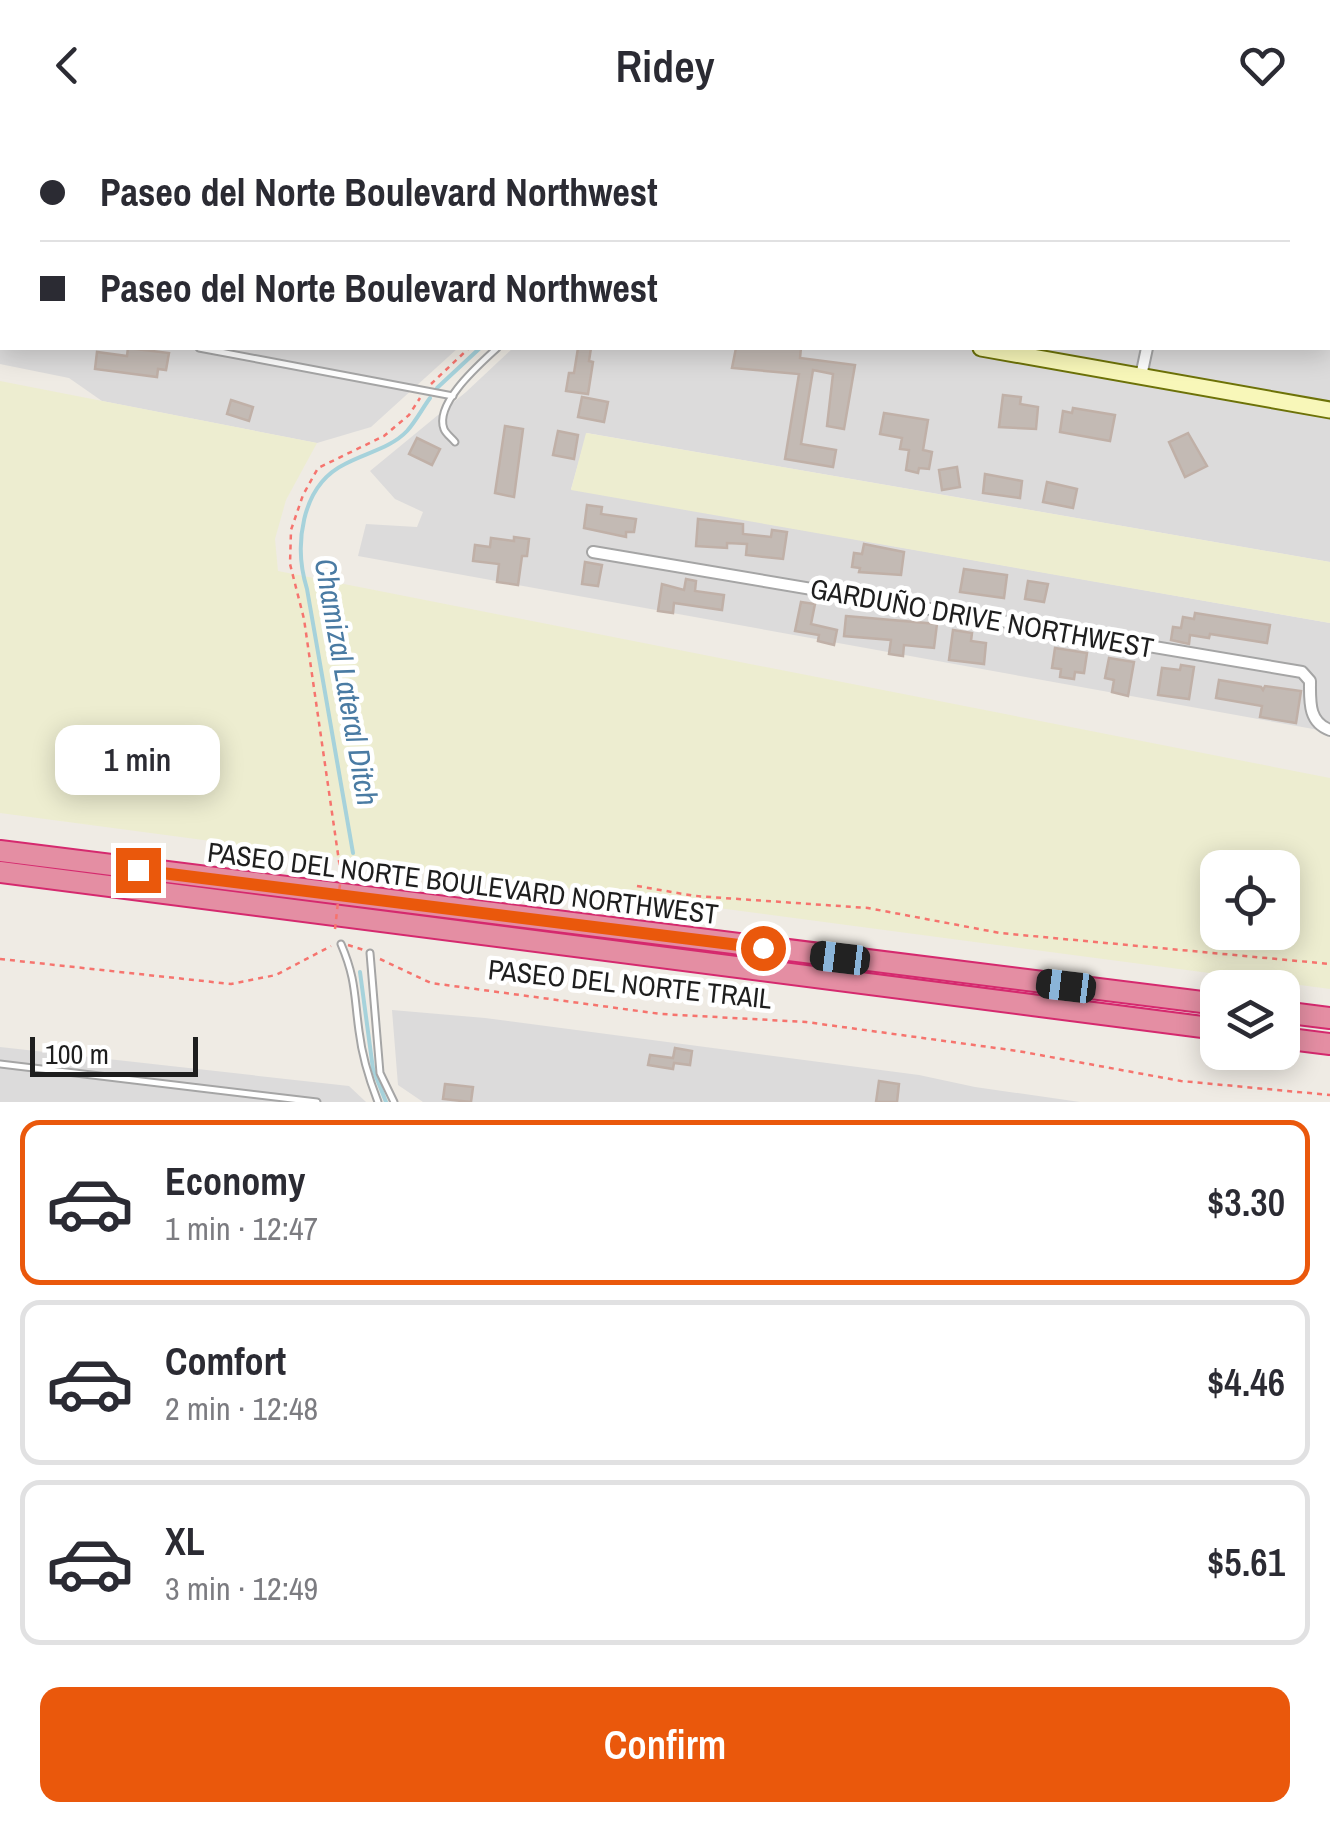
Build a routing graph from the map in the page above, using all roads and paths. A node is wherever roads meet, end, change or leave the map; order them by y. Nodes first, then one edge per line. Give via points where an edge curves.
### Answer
1 (209, 350) edge
2 (467, 350) edge
3 (495, 350) edge
4 (992, 350) edge
5 (1147, 350) edge
6 (1142, 376) junction
7 (424, 391) junction
8 (453, 396) junction
9 (1330, 410) edge
10 (454, 442) dead end
11 (593, 552) dead end
12 (1330, 730) edge
13 (0, 851) edge
14 (0, 872) edge
15 (637, 886) dead end
16 (341, 944) junction
17 (330, 946) junction
18 (370, 953) junction
19 (0, 958) edge
20 (1330, 964) edge
21 (1200, 1002) edge
22 (1300, 1014) edge
23 (1330, 1018) edge
24 (1200, 1027) edge
25 (1300, 1040) edge
26 (1330, 1044) edge
27 (0, 1064) edge
28 (1330, 1095) edge
29 (318, 1102) edge
30 (378, 1102) edge
31 (394, 1102) edge

1 - 7 lane
2 - 7 path
3 - 8 lane
4 - 6 street
5 - 6 street
6 - 9 street
7 - 8 lane
7 - 17 path, bridge via 384,436 318,468 291,530 290,564 341,875
8 - 10 lane via 443,412
11 - 12 street, GARDUÑO DRIVE NORTHWEST via 1302,672 1310,681 1316,721
13 - 21 highway, PASEO DEL NORTE BOULEVARD NORTHWEST
14 - 24 highway, PASEO DEL NORTE BOULEVARD NORTHWEST
15 - 20 path via 868,908 1000,933
16 - 17 path, PASEO DEL NORTE TRAIL
16 - 18 path, PASEO DEL NORTE TRAIL
16 - 30 lane via 353,972 358,1031
17 - 19 path, PASEO DEL NORTE TRAIL via 276,975 231,984
18 - 28 path, PASEO DEL NORTE TRAIL via 430,983 661,1014 806,1022 1181,1081
18 - 31 lane via 380,1073
22 - 23 highway
25 - 26 highway
27 - 29 lane

